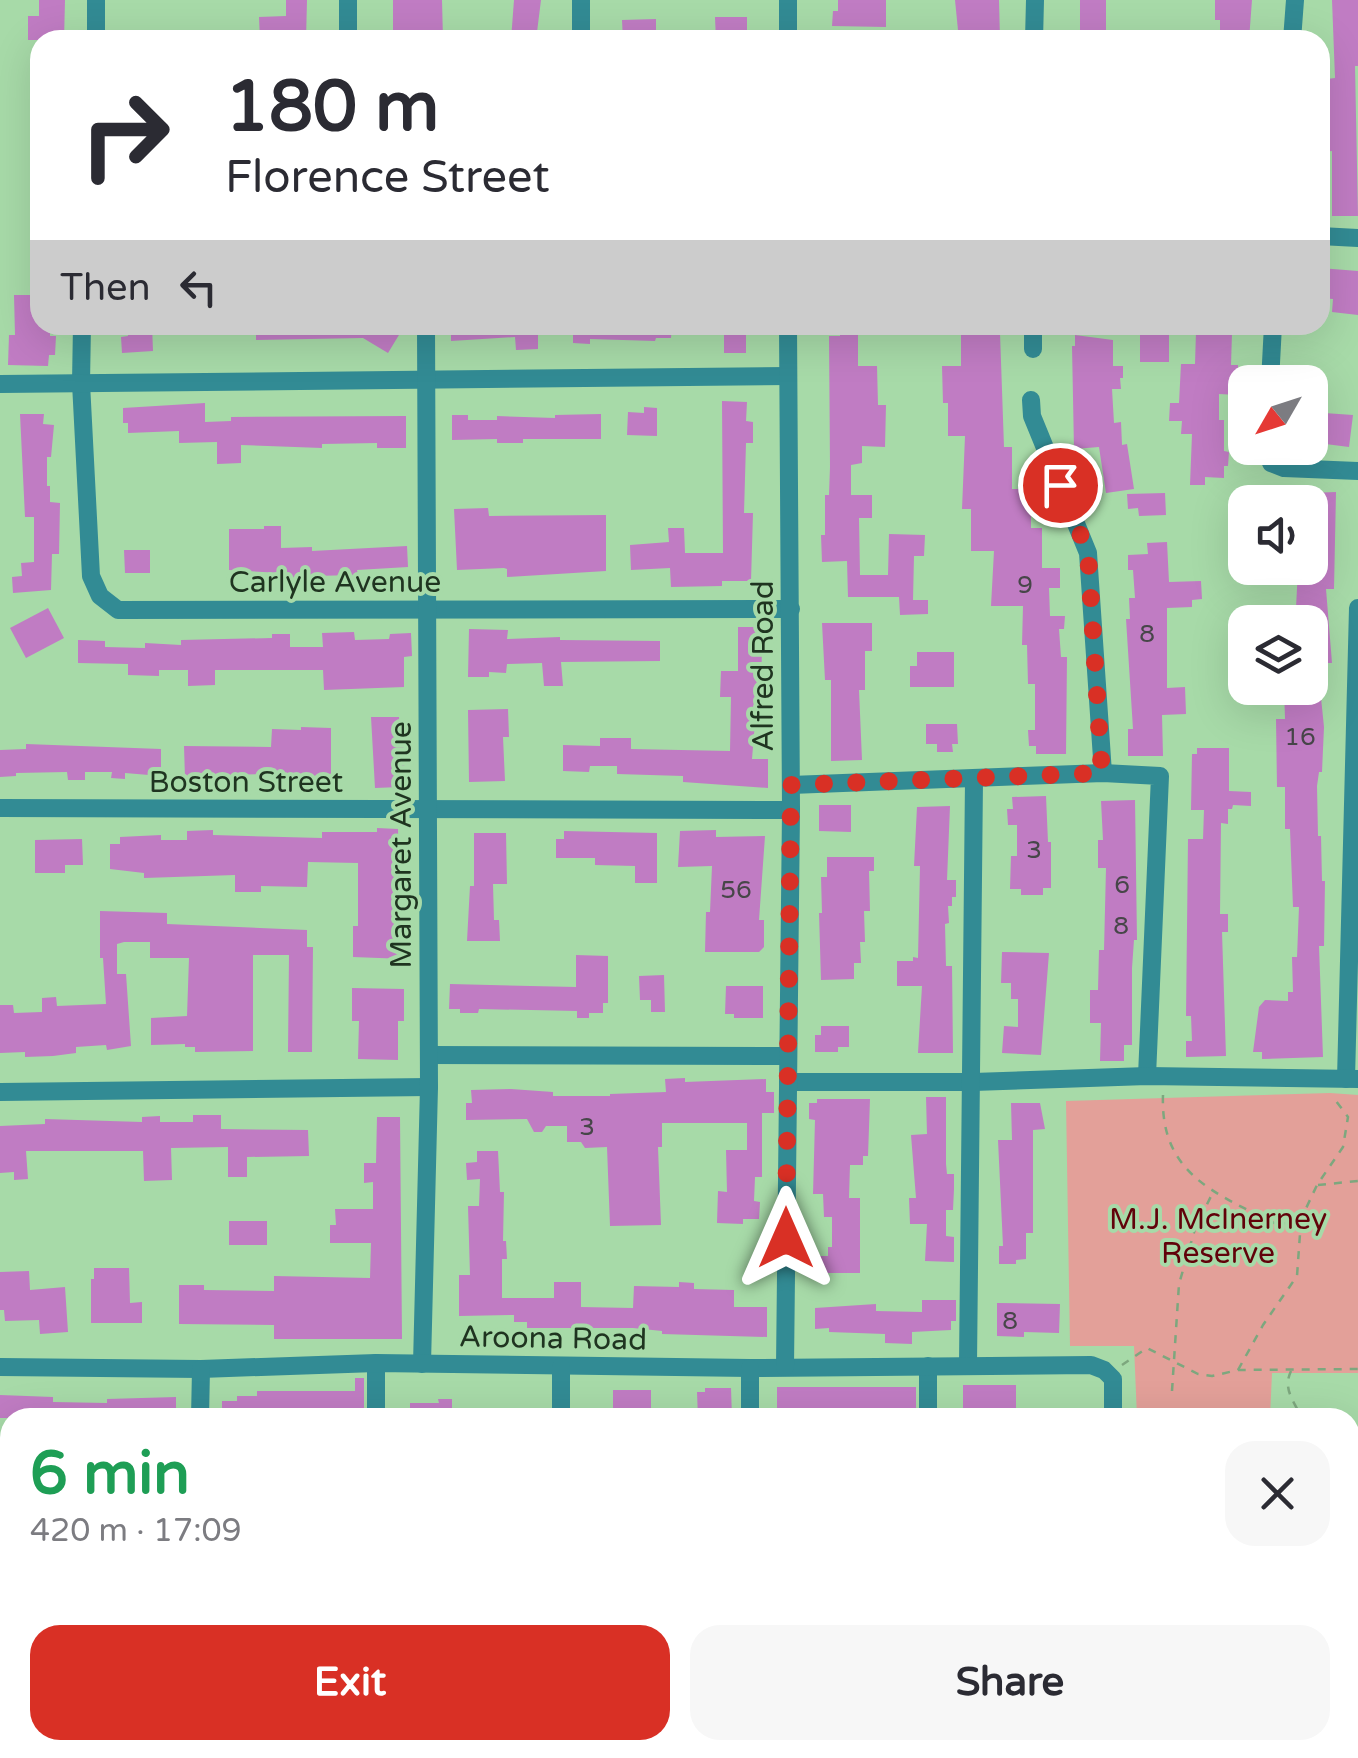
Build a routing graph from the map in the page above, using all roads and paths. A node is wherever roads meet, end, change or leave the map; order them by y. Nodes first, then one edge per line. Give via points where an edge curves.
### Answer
1 (96, 0) edge
2 (348, 0) edge
3 (581, 0) edge
4 (788, 0) edge
5 (1034, 0) edge
6 (1295, 0) edge
7 (96, 30) edge
8 (348, 30) edge
9 (580, 30) edge
10 (788, 30) edge
11 (1034, 30) edge
12 (1293, 30) edge
13 (1330, 237) edge
14 (1358, 238) edge
15 (82, 335) edge
16 (426, 335) edge
17 (788, 335) edge
18 (1033, 335) edge
19 (1272, 335) edge
20 (1033, 349) dead end
21 (1271, 365) edge
22 (788, 376) junction
23 (424, 379) junction
24 (81, 383) junction
25 (0, 384) edge
26 (1031, 400) dead end
27 (1277, 465) edge
28 (1358, 470) edge
29 (1358, 608) edge
30 (428, 609) junction
31 (791, 609) junction
32 (1102, 773) junction
33 (974, 780) junction
34 (791, 785) junction
35 (0, 808) edge
36 (791, 810) junction
37 (429, 812) junction
38 (429, 1055) junction
39 (788, 1056) junction
40 (1156, 1077) junction
41 (1344, 1079) edge
42 (788, 1082) junction
43 (973, 1082) junction
44 (428, 1088) junction
45 (0, 1092) edge
46 (1358, 1181) edge
47 (1316, 1185) junction
48 (1214, 1190) junction
49 (1301, 1219) junction
50 (1175, 1360) junction
51 (376, 1363) junction
52 (422, 1364) junction
53 (968, 1365) junction
54 (561, 1366) junction
55 (928, 1366) junction
56 (0, 1367) edge
57 (785, 1367) junction
58 (750, 1368) junction
59 (201, 1369) junction
60 (1358, 1369) edge
61 (1238, 1370) junction
62 (1291, 1370) junction
63 (1106, 1372) junction
64 (1172, 1391) dead end
65 (200, 1408) edge
66 (376, 1408) edge
67 (561, 1408) edge
68 (750, 1408) edge
69 (928, 1408) edge
70 (1113, 1408) edge
71 (1295, 1408) edge

1 - 7 street
2 - 8 street
3 - 9 street
4 - 10 street
5 - 11 street
6 - 12 street
13 - 14 street
15 - 24 street
16 - 23 street, Margaret Avenue
17 - 22 street, Alfred Road
18 - 20 street
19 - 21 street
22 - 23 street
22 - 31 street, Alfred Road
23 - 24 street
23 - 30 street, Margaret Avenue
24 - 25 street
24 - 30 street, Carlyle Avenue via 91,576 100,596 118,610
26 - 32 street via 1088,553
27 - 28 street
29 - 41 street
30 - 31 street, Carlyle Avenue
30 - 37 street, Margaret Avenue
31 - 34 street, Alfred Road
32 - 33 street
32 - 40 street via 1160,776
33 - 34 street
33 - 43 street
34 - 36 street, Alfred Road
35 - 37 street, Boston Street
36 - 37 street, Boston Street
36 - 39 street, Alfred Road
37 - 38 street, Margaret Avenue
38 - 39 street
38 - 44 street, Margaret Avenue
39 - 42 street, Alfred Road
40 - 41 street
40 - 43 street
40 - 48 path via 1174,1154
41 - 47 path via 1330,1094 1348,1117 1343,1148
42 - 43 street
42 - 57 street, Alfred Road
43 - 53 street
44 - 45 street
44 - 52 street, Margaret Avenue
46 - 47 path
47 - 49 path
48 - 49 path via 1278,1225
48 - 50 path via 1184,1259
49 - 61 path via 1297,1276
50 - 61 path via 1198,1374
50 - 63 path via 1147,1348
50 - 64 path
51 - 52 street, Aroona Road
51 - 59 street, Aroona Road
51 - 66 street
52 - 54 street, Aroona Road
53 - 55 street, Aroona Road
53 - 63 street, Aroona Road via 1091,1365
54 - 58 street, Aroona Road
54 - 67 street
55 - 57 street, Aroona Road
55 - 69 street
56 - 59 street, Aroona Road
57 - 58 street, Aroona Road
58 - 68 street
59 - 65 street
60 - 62 path
61 - 62 path
62 - 71 path via 1288,1395
63 - 70 street

